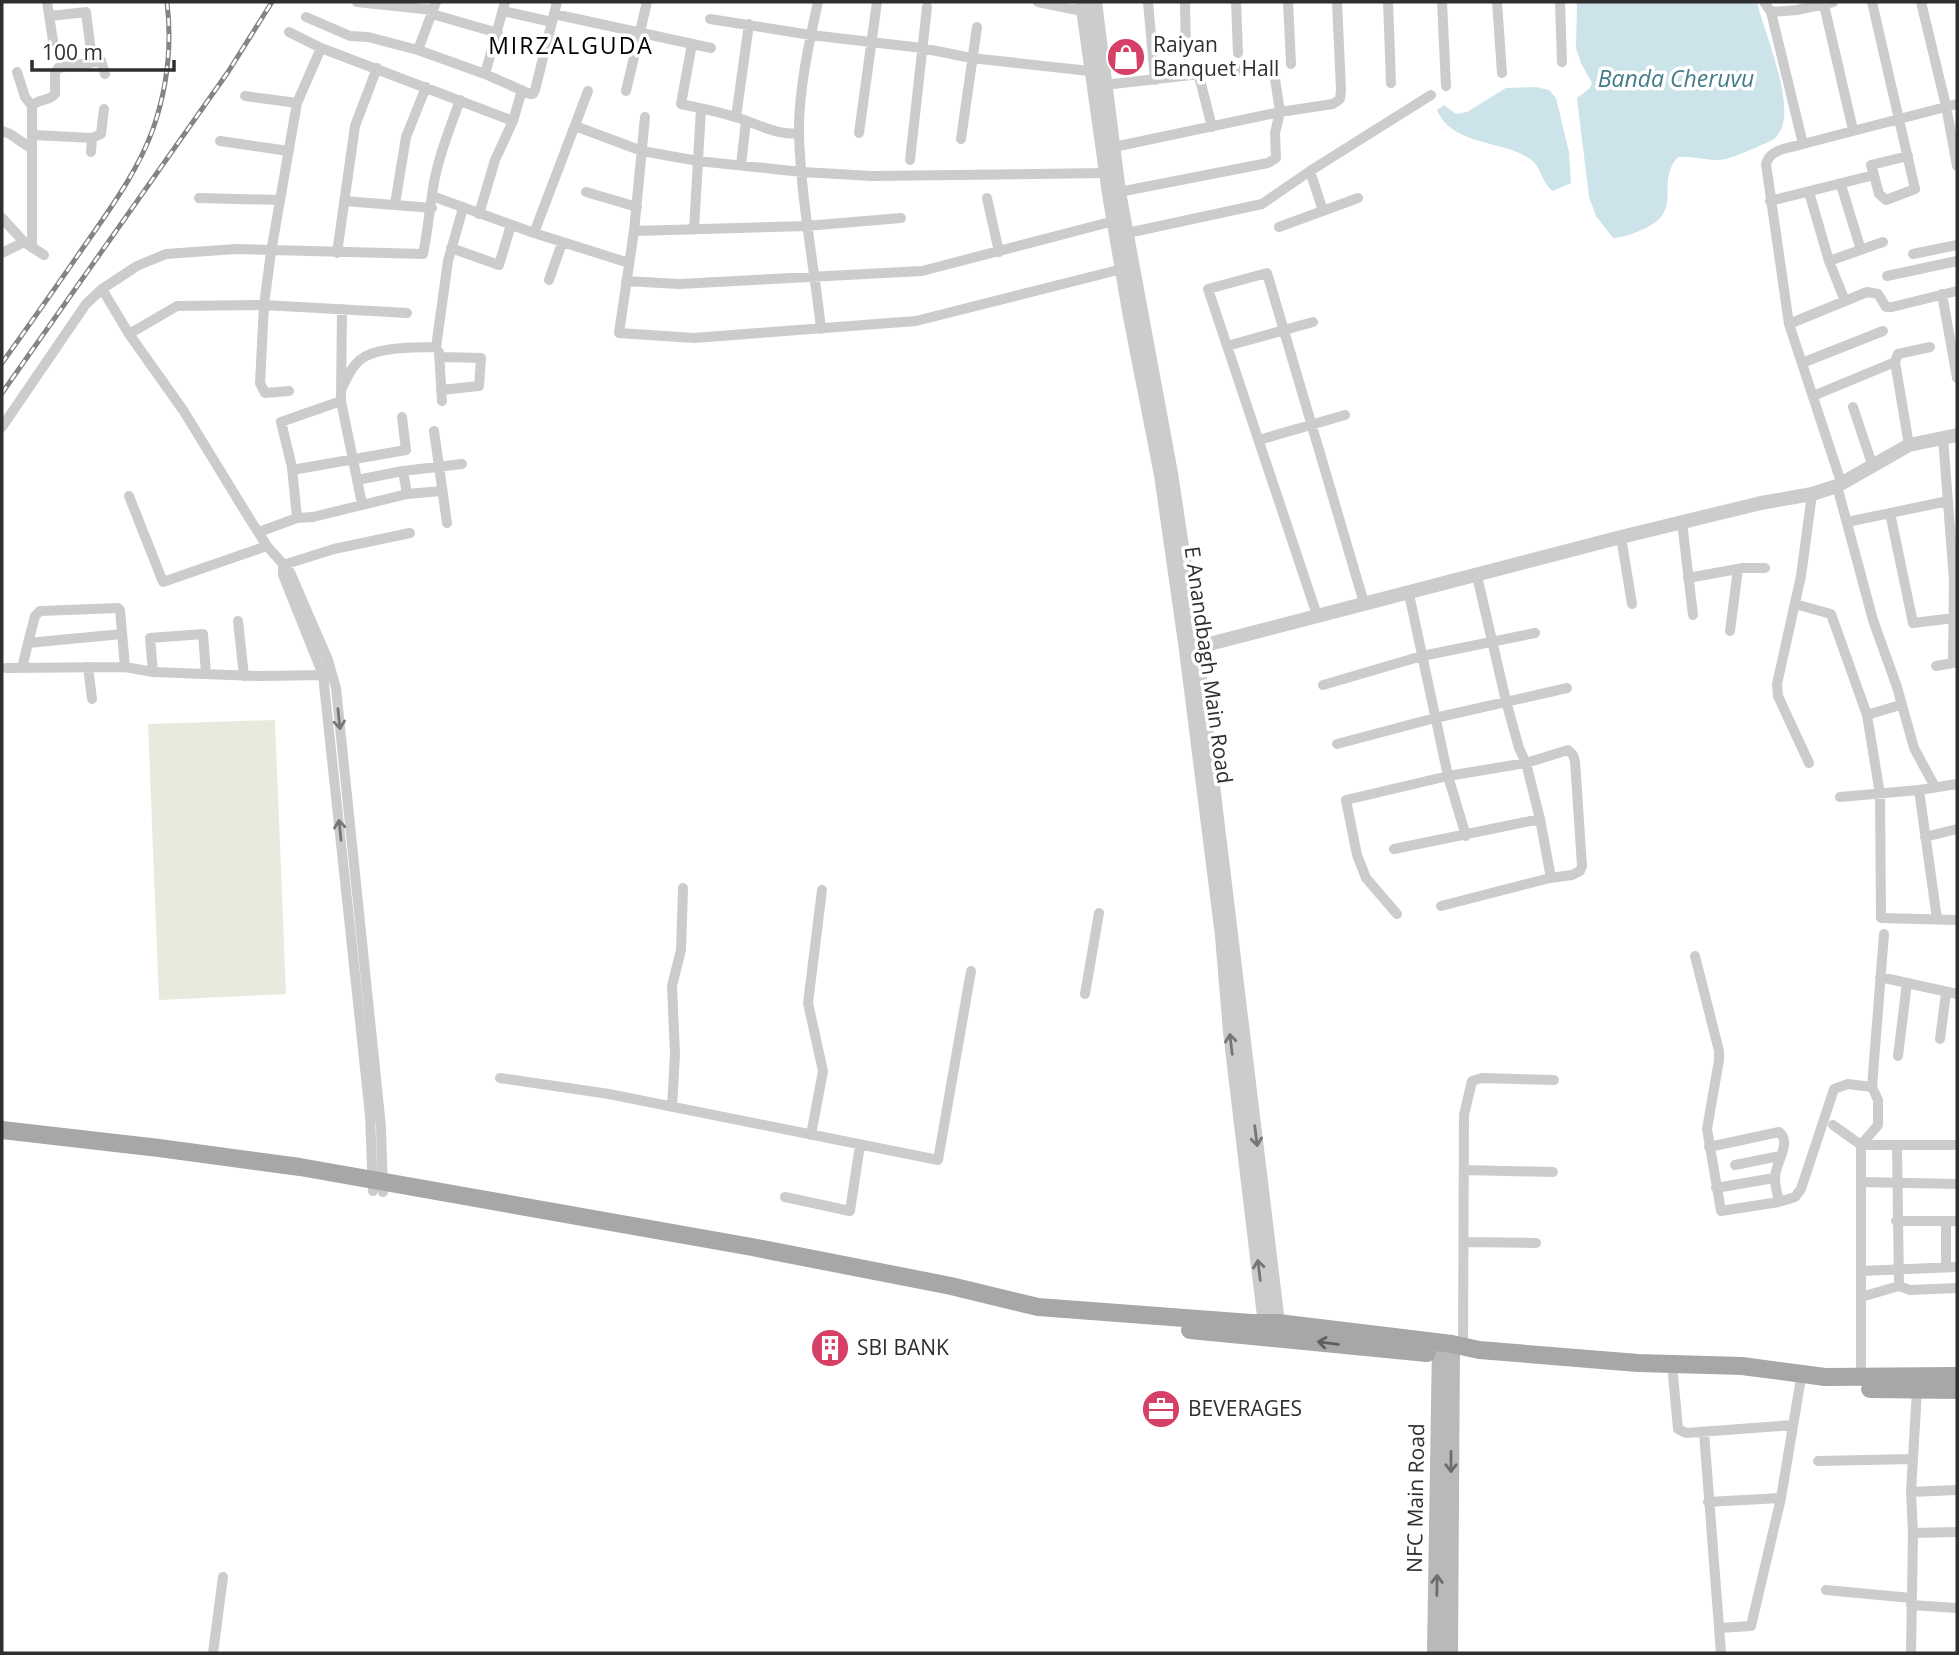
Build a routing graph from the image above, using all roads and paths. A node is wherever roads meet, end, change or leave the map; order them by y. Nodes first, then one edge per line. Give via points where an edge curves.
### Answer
1 (47, 2) edge
2 (357, 2) edge
3 (557, 2) edge
4 (647, 2) edge
5 (818, 2) edge
6 (877, 2) edge
7 (1038, 2) edge
8 (1095, 2) edge
9 (1148, 2) edge
10 (1185, 2) edge
11 (1236, 2) edge
12 (1289, 2) edge
13 (1337, 2) edge
14 (1388, 2) edge
15 (1443, 2) edge
16 (1497, 2) edge
17 (1560, 2) edge
18 (1765, 2) edge
19 (1872, 2) edge
20 (1921, 2) edge
21 (1830, 3) edge
22 (504, 6) edge
23 (1082, 6) edge
24 (1797, 6) edge
25 (927, 7) dead end
26 (434, 9) edge
27 (1771, 12) junction
28 (50, 16) junction
29 (306, 17) dead end
30 (553, 18) junction
31 (710, 19) dead end
32 (749, 24) junction
33 (977, 27) dead end
34 (289, 32) dead end
35 (498, 33) junction
36 (640, 33) junction
37 (811, 35) junction
38 (872, 40) junction
39 (53, 41) dead end
40 (692, 44) junction
41 (321, 48) junction
42 (710, 48) dead end
43 (922, 48) junction
44 (418, 50) junction
45 (1186, 52) dead end
46 (1238, 53) dead end
47 (971, 58) junction
48 (92, 60) junction
49 (1562, 62) dead end
50 (1291, 64) dead end
51 (377, 68) junction
52 (1253, 68) dead end
53 (17, 72) dead end
54 (1502, 73) dead end
55 (105, 74) dead end
56 (485, 74) junction
57 (1099, 76) junction
58 (1199, 76) junction
59 (1275, 79) dead end
60 (1155, 80) junction
61 (1391, 83) dead end
62 (1446, 86) dead end
63 (426, 87) junction
64 (522, 90) junction
65 (588, 91) dead end
66 (626, 91) dead end
67 (1431, 95) dead end
68 (245, 96) dead end
69 (460, 100) junction
70 (297, 103) junction
71 (1952, 105) edge
72 (32, 106) junction
73 (104, 109) dead end
74 (701, 109) junction
75 (1280, 112) junction
76 (645, 117) dead end
77 (741, 119) junction
78 (1898, 119) junction
79 (513, 121) junction
80 (575, 126) junction
81 (1212, 127) junction
82 (1853, 130) junction
83 (2, 131) edge
84 (799, 133) junction
85 (859, 134) dead end
86 (33, 135) junction
87 (92, 138) junction
88 (961, 139) dead end
89 (220, 141) dead end
90 (1803, 144) junction
91 (1114, 147) junction
92 (32, 149) junction
93 (289, 151) junction
94 (642, 151) junction
95 (91, 152) dead end
96 (1908, 156) junction
97 (698, 160) junction
98 (910, 160) dead end
99 (741, 165) junction
100 (1957, 166) edge
101 (1310, 171) junction
102 (802, 172) junction
103 (1107, 173) junction
104 (1874, 175) junction
105 (1842, 185) junction
106 (586, 192) dead end
107 (1119, 192) junction
108 (1809, 192) junction
109 (199, 198) dead end
110 (986, 198) dead end
111 (1358, 198) dead end
112 (280, 200) junction
113 (344, 201) junction
114 (1770, 201) junction
115 (432, 202) junction
116 (395, 204) junction
117 (636, 207) junction
118 (463, 208) junction
119 (1323, 211) junction
120 (479, 214) junction
121 (2, 218) edge
122 (901, 218) dead end
123 (511, 225) junction
124 (806, 226) junction
125 (1279, 227) dead end
126 (694, 230) junction
127 (1119, 230) junction
128 (634, 231) junction
129 (534, 233) junction
130 (1883, 242) dead end
131 (562, 243) junction
132 (28, 245) junction
133 (1957, 245) edge
134 (451, 248) junction
135 (1861, 250) junction
136 (271, 252) junction
137 (999, 252) junction
138 (2, 253) edge
139 (337, 253) junction
140 (1913, 254) dead end
141 (44, 256) dead end
142 (1829, 261) junction
143 (1957, 261) edge
144 (629, 264) junction
145 (1122, 269) junction
146 (1887, 276) dead end
147 (815, 278) junction
148 (549, 280) dead end
149 (626, 281) junction
150 (102, 289) junction
151 (1957, 291) edge
152 (1942, 294) junction
153 (1845, 301) junction
154 (264, 305) junction
155 (342, 309) junction
156 (407, 313) dead end
157 (1313, 322) dead end
158 (1789, 324) junction
159 (821, 328) junction
160 (1284, 330) junction
161 (1883, 331) dead end
162 (130, 334) junction
163 (1227, 346) junction
164 (1930, 347) dead end
165 (438, 352) junction
166 (1895, 362) junction
167 (1802, 363) junction
168 (1957, 378) edge
169 (342, 388) junction
170 (289, 391) dead end
171 (1813, 396) junction
172 (341, 401) junction
173 (1853, 407) dead end
174 (1345, 415) dead end
175 (402, 417) dead end
176 (1312, 425) junction
177 (2, 427) edge
178 (434, 431) dead end
179 (1950, 437) edge
180 (1259, 440) junction
181 (1909, 445) junction
182 (353, 459) junction
183 (462, 464) dead end
184 (1872, 464) junction
185 (439, 466) junction
186 (292, 470) junction
187 (403, 471) junction
188 (357, 480) junction
189 (1839, 484) junction
190 (442, 491) junction
191 (407, 494) junction
192 (1812, 494) junction
193 (129, 496) dead end
194 (1948, 501) junction
195 (362, 505) junction
196 (1890, 513) junction
197 (297, 518) junction
198 (1682, 522) junction
199 (1847, 522) junction
200 (447, 523) dead end
201 (259, 532) junction
202 (410, 533) dead end
203 (1621, 537) junction
204 (267, 546) junction
205 (283, 565) junction
206 (1765, 568) dead end
207 (1738, 569) junction
208 (1476, 576) junction
209 (1688, 578) junction
210 (1409, 594) junction
211 (1364, 603) junction
212 (1632, 604) dead end
213 (1795, 604) junction
214 (1317, 615) junction
215 (1693, 615) dead end
216 (1954, 618) junction
217 (238, 621) dead end
218 (1730, 631) dead end
219 (1535, 633) dead end
220 (122, 634) junction
221 (1493, 640) junction
222 (29, 643) junction
223 (1191, 649) junction
224 (1422, 656) junction
225 (1936, 666) dead end
226 (88, 667) junction
227 (125, 667) junction
228 (6, 668) dead end
229 (22, 668) junction
230 (153, 672) junction
231 (206, 674) junction
232 (328, 675) junction
233 (244, 676) junction
234 (1323, 685) dead end
235 (1567, 688) dead end
236 (92, 699) dead end
237 (1506, 701) junction
238 (1900, 705) junction
239 (1867, 715) junction
240 (1435, 718) junction
241 (1337, 744) dead end
242 (1526, 762) junction
243 (1809, 762) dead end
244 (1448, 776) junction
245 (1957, 784) edge
246 (1935, 787) junction
247 (1919, 790) junction
248 (1880, 793) junction
249 (1840, 797) dead end
250 (1540, 819) junction
251 (1957, 829) edge
252 (1466, 836) junction
253 (1925, 837) junction
254 (1394, 849) dead end
255 (1551, 878) junction
256 (683, 888) dead end
257 (822, 890) dead end
258 (1441, 906) dead end
259 (1099, 914) dead end
260 (1397, 914) dead end
261 (1937, 919) junction
262 (1957, 920) edge
263 (1884, 934) dead end
264 (1695, 956) dead end
265 (971, 971) dead end
266 (1880, 977) junction
267 (1907, 983) junction
268 (1952, 993) edge
269 (1085, 994) dead end
270 (1940, 1039) dead end
271 (1898, 1056) dead end
272 (500, 1078) dead end
273 (1554, 1080) dead end
274 (1872, 1087) junction
275 (672, 1107) junction
276 (1833, 1125) dead end
277 (2, 1130) edge
278 (811, 1135) junction
279 (2, 1140) edge
280 (1861, 1144) junction
281 (860, 1145) junction
282 (1957, 1145) edge
283 (1709, 1147) junction
284 (1897, 1147) junction
285 (1780, 1156) junction
286 (1735, 1165) dead end
287 (1465, 1170) junction
288 (1553, 1172) dead end
289 (1774, 1178) junction
290 (1861, 1182) junction
291 (1896, 1184) junction
292 (1957, 1184) edge
293 (378, 1186) junction
294 (1716, 1188) junction
295 (785, 1196) dead end
296 (1779, 1202) junction
297 (1896, 1221) junction
298 (1952, 1221) edge
299 (1465, 1242) junction
300 (1536, 1243) dead end
301 (1952, 1267) edge
302 (1898, 1268) junction
303 (1861, 1271) junction
304 (1899, 1286) junction
305 (1957, 1288) edge
306 (1861, 1297) junction
307 (1272, 1330) junction
308 (1449, 1349) junction
309 (1673, 1375) junction
310 (1957, 1376) edge
311 (1861, 1378) junction
312 (1800, 1384) junction
313 (1917, 1390) junction
314 (1957, 1390) edge
315 (1793, 1425) junction
316 (1704, 1432) junction
317 (1912, 1459) junction
318 (1818, 1461) dead end
319 (1957, 1490) edge
320 (1911, 1492) junction
321 (1781, 1498) junction
322 (1708, 1502) junction
323 (1913, 1532) junction
324 (1957, 1532) edge
325 (223, 1577) dead end
326 (1825, 1590) dead end
327 (1911, 1601) junction
328 (1957, 1608) edge
329 (1720, 1628) junction
330 (213, 1653) edge
331 (1436, 1653) edge
332 (1450, 1653) edge
333 (1721, 1653) edge
334 (1911, 1653) edge

1 - 28 street
2 - 26 street
3 - 30 street
4 - 36 street
5 - 37 street
6 - 38 street
7 - 23 street
8 - 57 street, E Anandbagh Main Road
9 - 60 street
10 - 45 street
11 - 46 street
12 - 50 street
13 - 75 street via 1340,99
14 - 61 street
15 - 62 street
16 - 54 street
17 - 49 street
18 - 27 street
19 - 78 street
20 - 71 street
21 - 24 street
21 - 82 street
22 - 30 street
22 - 35 street
23 - 57 street, E Anandbagh Main Road
24 - 27 street
25 - 43 street
26 - 35 street
26 - 44 street
27 - 90 street
28 - 39 street
28 - 48 street via 86,12
29 - 44 street via 350,36
30 - 36 street
30 - 64 street via 535,90 530,94
31 - 32 street
32 - 37 street
32 - 77 street
33 - 47 street
34 - 41 street
35 - 56 street
36 - 40 street
36 - 66 street
37 - 38 street
37 - 84 street
38 - 43 street
38 - 85 street
40 - 42 street
40 - 74 street via 681,104
41 - 51 street
41 - 70 street
43 - 47 street
43 - 98 street
44 - 56 street
47 - 57 street
47 - 88 street
48 - 55 street via 101,61
48 - 72 street via 55,69 55,94
51 - 63 street
51 - 113 street via 355,127
52 - 58 street
53 - 72 street
56 - 64 street
57 - 60 street
57 - 91 street, E Anandbagh Main Road
57 - 103 street, E Anandbagh Main Road
58 - 60 street
58 - 81 street
59 - 75 street
63 - 69 street
63 - 116 street via 406,137
64 - 79 street
65 - 80 street
67 - 101 street
68 - 70 street
69 - 79 street
69 - 115 street via 442,149
70 - 93 street
71 - 78 street
71 - 100 street
72 - 86 street
73 - 87 street via 101,134
74 - 77 street
74 - 97 street
75 - 81 street
75 - 107 street via 1276,158 1268,163
76 - 94 street
77 - 84 street
77 - 99 street
78 - 82 street
78 - 96 street
79 - 120 street via 495,160
80 - 94 street
80 - 129 street
81 - 91 street
82 - 90 street
83 - 92 street
84 - 102 street
86 - 87 street
86 - 92 street
87 - 95 street
89 - 93 street
90 - 114 street via 1776,151 1768,158
91 - 107 street, E Anandbagh Main Road
92 - 132 street
93 - 112 street
94 - 97 street
94 - 117 street
96 - 104 street via 1871,165
96 - 104 street via 1915,185 1912,192 1886,200
97 - 99 street
97 - 126 street
99 - 102 street
101 - 119 street
101 - 127 street via 1262,204
102 - 103 street via 872,176
102 - 124 street
103 - 127 street, E Anandbagh Main Road
104 - 105 street
105 - 108 street
105 - 135 street
106 - 117 street
107 - 127 street, E Anandbagh Main Road
108 - 114 street
108 - 142 street
109 - 112 street
110 - 137 street
111 - 119 street
112 - 136 street
113 - 116 street
113 - 139 street
114 - 158 street
115 - 116 street
115 - 118 street
115 - 139 street via 423,254
117 - 128 street
118 - 120 street
118 - 134 street
119 - 125 street
120 - 123 street
121 - 132 street
122 - 124 street
123 - 129 street
123 - 134 street via 499,265
124 - 126 street
124 - 147 street
126 - 128 street
127 - 137 street
127 - 145 street, E Anandbagh Main Road
127 - 223 street, E Anandbagh Main Road via 1171,473
128 - 144 street
129 - 131 street
130 - 135 street
131 - 144 street
131 - 148 street
132 - 138 street
132 - 141 street
133 - 140 street
134 - 165 street
135 - 142 street
136 - 139 street
136 - 150 street via 236,249 166,254
136 - 154 street
137 - 147 street via 922,271
142 - 153 street
143 - 146 street
144 - 149 street
145 - 159 street via 916,321
145 - 223 street, E Anandbagh Main Road
147 - 149 street via 679,284
147 - 159 street
149 - 159 street via 619,333 694,338
150 - 162 street
150 - 177 street via 86,304
151 - 152 street
152 - 153 street via 1892,307 1886,307 1873,292
152 - 168 street
153 - 158 street
154 - 155 street
154 - 162 street via 177,306
154 - 170 street via 260,383 265,393
155 - 156 street
155 - 169 street
157 - 160 street
158 - 167 street
160 - 163 street
160 - 163 street via 1267,273 1208,289
160 - 176 street
161 - 167 street
162 - 201 street
163 - 180 street
164 - 166 street via 1898,354
165 - 165 street via 481,358 479,386 441,396
165 - 169 street via 399,349 368,354 355,365
166 - 171 street
166 - 181 street
167 - 171 street
169 - 172 street
171 - 189 street
172 - 182 street
172 - 186 street via 281,422
173 - 184 street
174 - 176 street
175 - 182 street via 406,450
176 - 180 street
176 - 211 street
178 - 185 street
179 - 181 street
179 - 194 street
180 - 214 street
181 - 184 street
182 - 186 street
182 - 188 street
183 - 185 street
184 - 189 street
185 - 187 street
185 - 190 street
186 - 197 street
187 - 188 street
187 - 191 street
188 - 195 street
189 - 192 street
189 - 199 street
190 - 191 street
190 - 200 street
191 - 195 street
192 - 198 street
192 - 213 street
193 - 204 street via 163,582
194 - 196 street
194 - 216 street
195 - 197 street
196 - 199 street
196 - 216 street via 1913,623
197 - 201 street
198 - 203 street
198 - 209 street
199 - 238 street
201 - 204 street
202 - 205 street
203 - 208 street
203 - 212 street
204 - 205 street
205 - 232 street via 283,575
206 - 207 street
207 - 209 street
207 - 218 street
208 - 210 street
208 - 221 street
209 - 215 street
210 - 211 street
210 - 224 street
211 - 214 street
213 - 239 street via 1831,614
213 - 243 street via 1778,696
214 - 223 street
216 - 225 street via 1954,663
217 - 233 street
219 - 221 street
220 - 222 street
220 - 222 street via 118,608 40,611 34,616
220 - 227 street
221 - 224 street
221 - 237 street
222 - 229 street
223 - 307 street, E Anandbagh Main Road via 1230,1032
224 - 234 street
224 - 240 street
226 - 227 street
226 - 229 street
226 - 236 street
227 - 230 street
228 - 229 street
230 - 231 street
230 - 231 street via 150,638 203,634
231 - 233 street
232 - 233 street
232 - 293 street
235 - 237 street
237 - 240 street
237 - 242 street
238 - 239 street
238 - 246 street via 1914,748
239 - 248 street
240 - 241 street
240 - 244 street
242 - 244 street
242 - 250 street
242 - 255 street via 1568,750 1575,761 1582,866 1572,875
244 - 252 street
244 - 260 street via 1346,800 1366,878
245 - 246 street
246 - 247 street
247 - 248 street
247 - 253 street
248 - 249 street
248 - 261 street via 1881,918
250 - 252 street
250 - 255 street
251 - 253 street
252 - 254 street
253 - 261 street
255 - 258 street
256 - 275 street via 681,950 672,986
257 - 278 street via 808,1003 822,1071
259 - 269 street
261 - 262 street
263 - 266 street
264 - 283 street via 1719,1051 1707,1123
265 - 281 street via 938,1160
266 - 267 street
266 - 274 street
267 - 268 street
267 - 271 street
268 - 270 street
272 - 275 street
273 - 287 street via 1472,1081 1465,1115
274 - 280 street via 1878,1100 1878,1125
274 - 296 street via 1848,1084 1835,1089 1801,1189 1795,1197
275 - 278 street
276 - 280 street
277 - 293 main road via 159,1147
278 - 281 street
279 - 293 main road
280 - 284 street
280 - 290 street
281 - 295 street via 850,1211
282 - 284 street
283 - 285 street via 1779,1132 1786,1143
283 - 294 street
284 - 291 street
285 - 286 street
285 - 289 street
287 - 288 street
287 - 299 street
289 - 294 street
289 - 296 street
290 - 291 street
290 - 303 street
291 - 292 street
291 - 297 street
293 - 307 main road via 951,1286 1038,1307
294 - 296 street via 1721,1210
297 - 298 street
297 - 302 street
298 - 301 street
299 - 300 street
299 - 308 street
301 - 302 street
302 - 303 street
302 - 304 street
303 - 306 street
304 - 305 street via 1910,1290
304 - 306 street
306 - 311 street
307 - 308 main road
308 - 309 main road via 1596,1370
308 - 311 main road via 1742,1366
331 -> 308 main road, NFC Main Road
308 -> 332 main road, NFC Main Road
309 - 312 main road
309 - 316 street via 1678,1429
310 - 311 main road
312 - 313 main road
312 - 315 street
313 - 314 main road
313 - 317 street
315 - 316 street
315 - 321 street
316 - 322 street
317 - 318 street
317 - 320 street
319 - 320 street
320 - 323 street
321 - 322 street
321 - 329 street via 1751,1626
322 - 329 street
323 - 324 street
323 - 327 street
325 - 330 street
326 - 327 street
327 - 328 street
327 - 334 street
329 - 333 street

